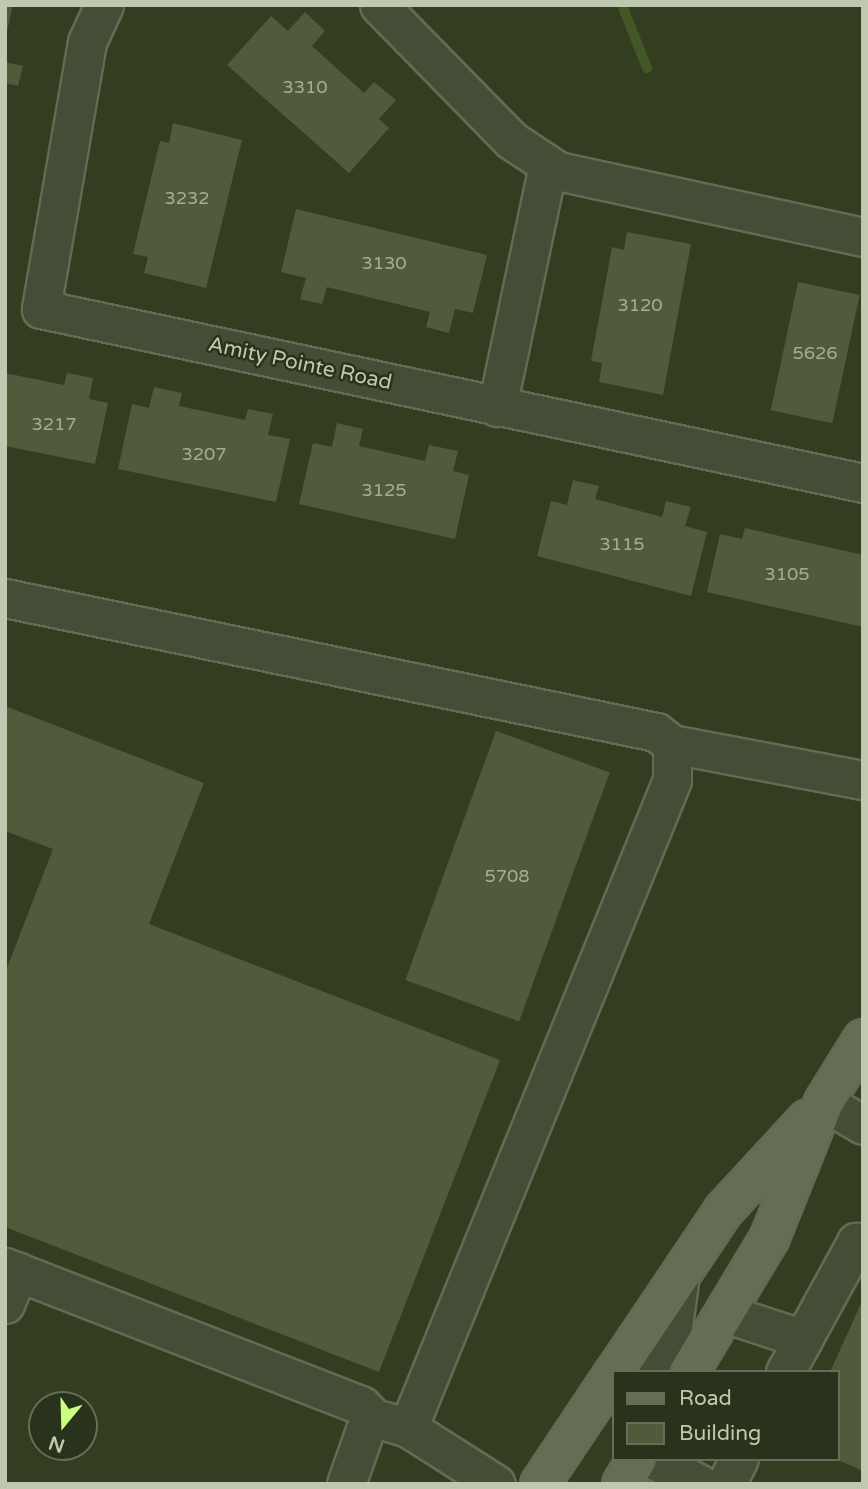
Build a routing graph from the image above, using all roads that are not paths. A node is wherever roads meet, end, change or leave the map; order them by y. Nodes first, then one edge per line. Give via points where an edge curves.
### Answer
1 (104, 5) edge
2 (379, 5) edge
3 (548, 165) junction
4 (863, 237) edge
5 (497, 407) junction
6 (863, 483) edge
7 (5, 598) edge
8 (671, 744) junction
9 (863, 780) edge
10 (863, 1039) edge
11 (824, 1102) junction
12 (863, 1125) edge
13 (863, 1245) edge
14 (680, 1275) junction
15 (9, 1281) edge
16 (724, 1313) junction
17 (803, 1339) junction
18 (616, 1370) edge
19 (653, 1370) edge
20 (690, 1370) edge
21 (786, 1370) edge
22 (612, 1376) edge
23 (391, 1423) junction
24 (635, 1461) edge
25 (656, 1461) edge
26 (738, 1461) edge
27 (346, 1484) edge
28 (496, 1484) edge
29 (540, 1484) edge
30 (622, 1484) edge
31 (700, 1484) edge
32 (726, 1484) edge

1 - 5 street, Amity Pointe Road via 87,42 41,309
2 - 3 street via 510,140
3 - 4 street via 622,187
3 - 5 street
5 - 6 street, Amity Pointe Road
7 - 8 street via 656,732
8 - 9 street
8 - 23 street via 672,780
10 - 11 main road
11 - 12 street
11 - 14 main road via 723,1211
11 - 16 main road via 770,1237
13 - 17 street via 856,1242
14 - 18 main road
14 - 19 street via 671,1340
15 - 23 street via 361,1405
16 - 17 street
16 - 20 main road
17 - 21 street
22 - 29 main road
23 - 27 street via 365,1430
23 - 28 street
24 - 30 main road
25 - 31 street
26 - 32 street

